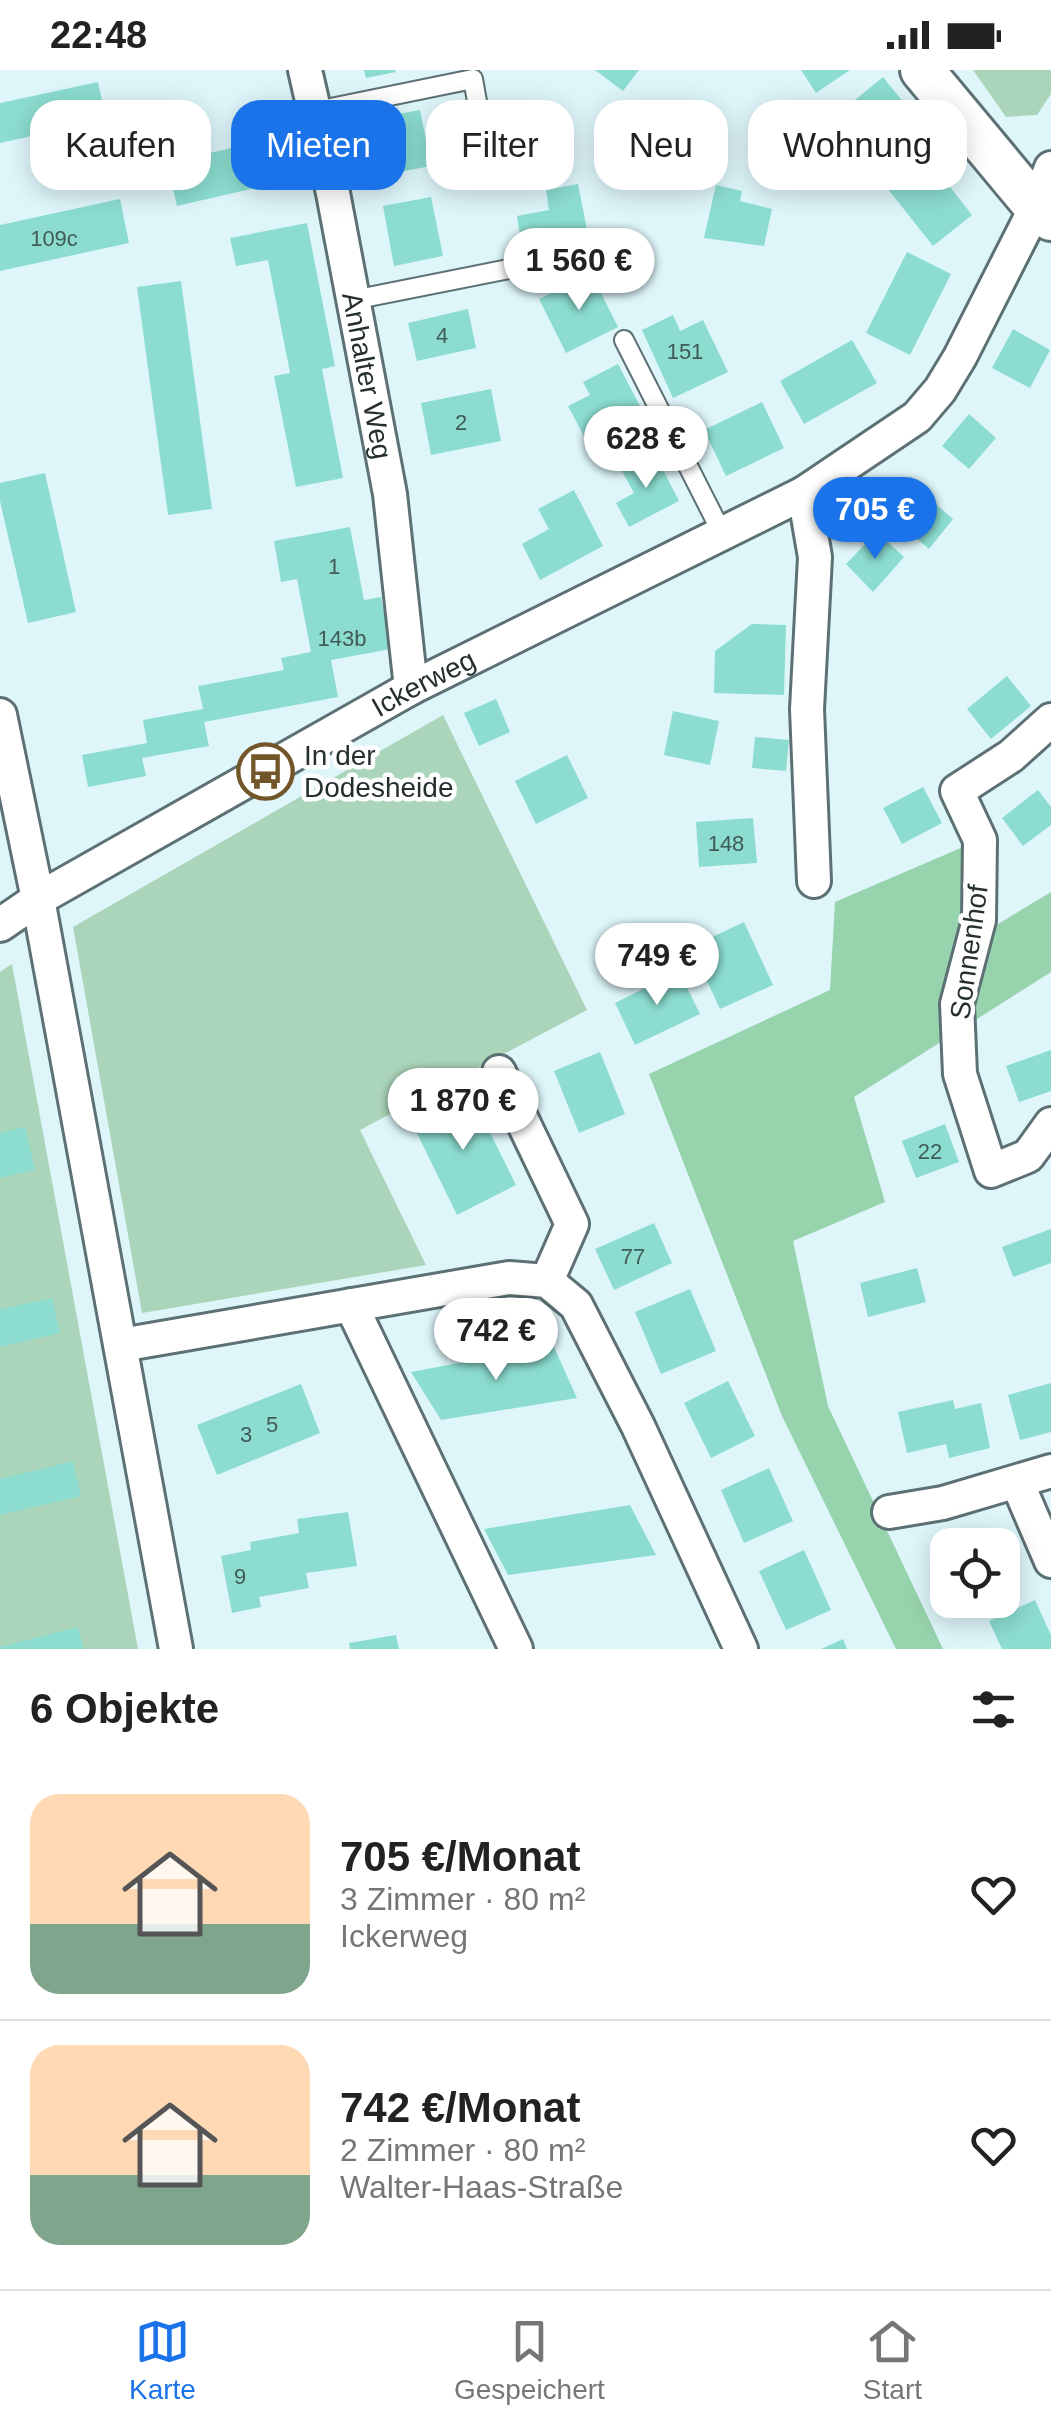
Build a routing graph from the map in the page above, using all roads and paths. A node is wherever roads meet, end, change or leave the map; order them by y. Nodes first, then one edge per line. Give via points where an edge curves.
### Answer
1 (305, 70) edge
2 (922, 70) edge
3 (313, 100) edge
4 (370, 100) edge
5 (477, 100) edge
6 (1051, 168) edge
7 (331, 190) edge
8 (1043, 213) edge
9 (519, 266) dead end
10 (353, 300) junction
11 (624, 340) dead end
12 (804, 493) junction
13 (722, 532) junction
14 (410, 688) junction
15 (0, 715) edge
16 (1051, 720) edge
17 (10, 810) edge
18 (814, 881) dead end
19 (38, 899) junction
20 (0, 925) edge
21 (499, 1072) dead end
22 (1051, 1124) edge
23 (547, 1281) junction
24 (351, 1306) junction
25 (120, 1345) junction
26 (1051, 1471) edge
27 (1017, 1482) junction
28 (889, 1512) dead end
29 (1051, 1561) edge
30 (176, 1649) edge
31 (516, 1649) edge
32 (740, 1649) edge

1 - 3 street, Anhalter Weg
2 - 8 street
4 - 5 lane via 473,79
6 - 8 street, Ickerweg
7 - 10 street, Anhalter Weg
8 - 12 street, Ickerweg via 940,390 917,417
9 - 10 lane
10 - 14 street, Anhalter Weg via 390,494
11 - 13 lane
12 - 13 street, Ickerweg
12 - 18 street via 814,557 806,709
13 - 14 street, Ickerweg
14 - 19 street, Ickerweg
15 - 17 street
16 - 22 street, Sonnenhof via 957,791 980,840 979,920 957,1004 960,1074 991,1171 1028,1156
17 - 19 street
19 - 20 street, Ickerweg
19 - 25 street
21 - 23 street via 572,1224
23 - 24 street via 510,1278
23 - 32 street via 576,1305
24 - 25 street
24 - 31 street
25 - 30 street
26 - 27 street
27 - 28 street
27 - 29 street

